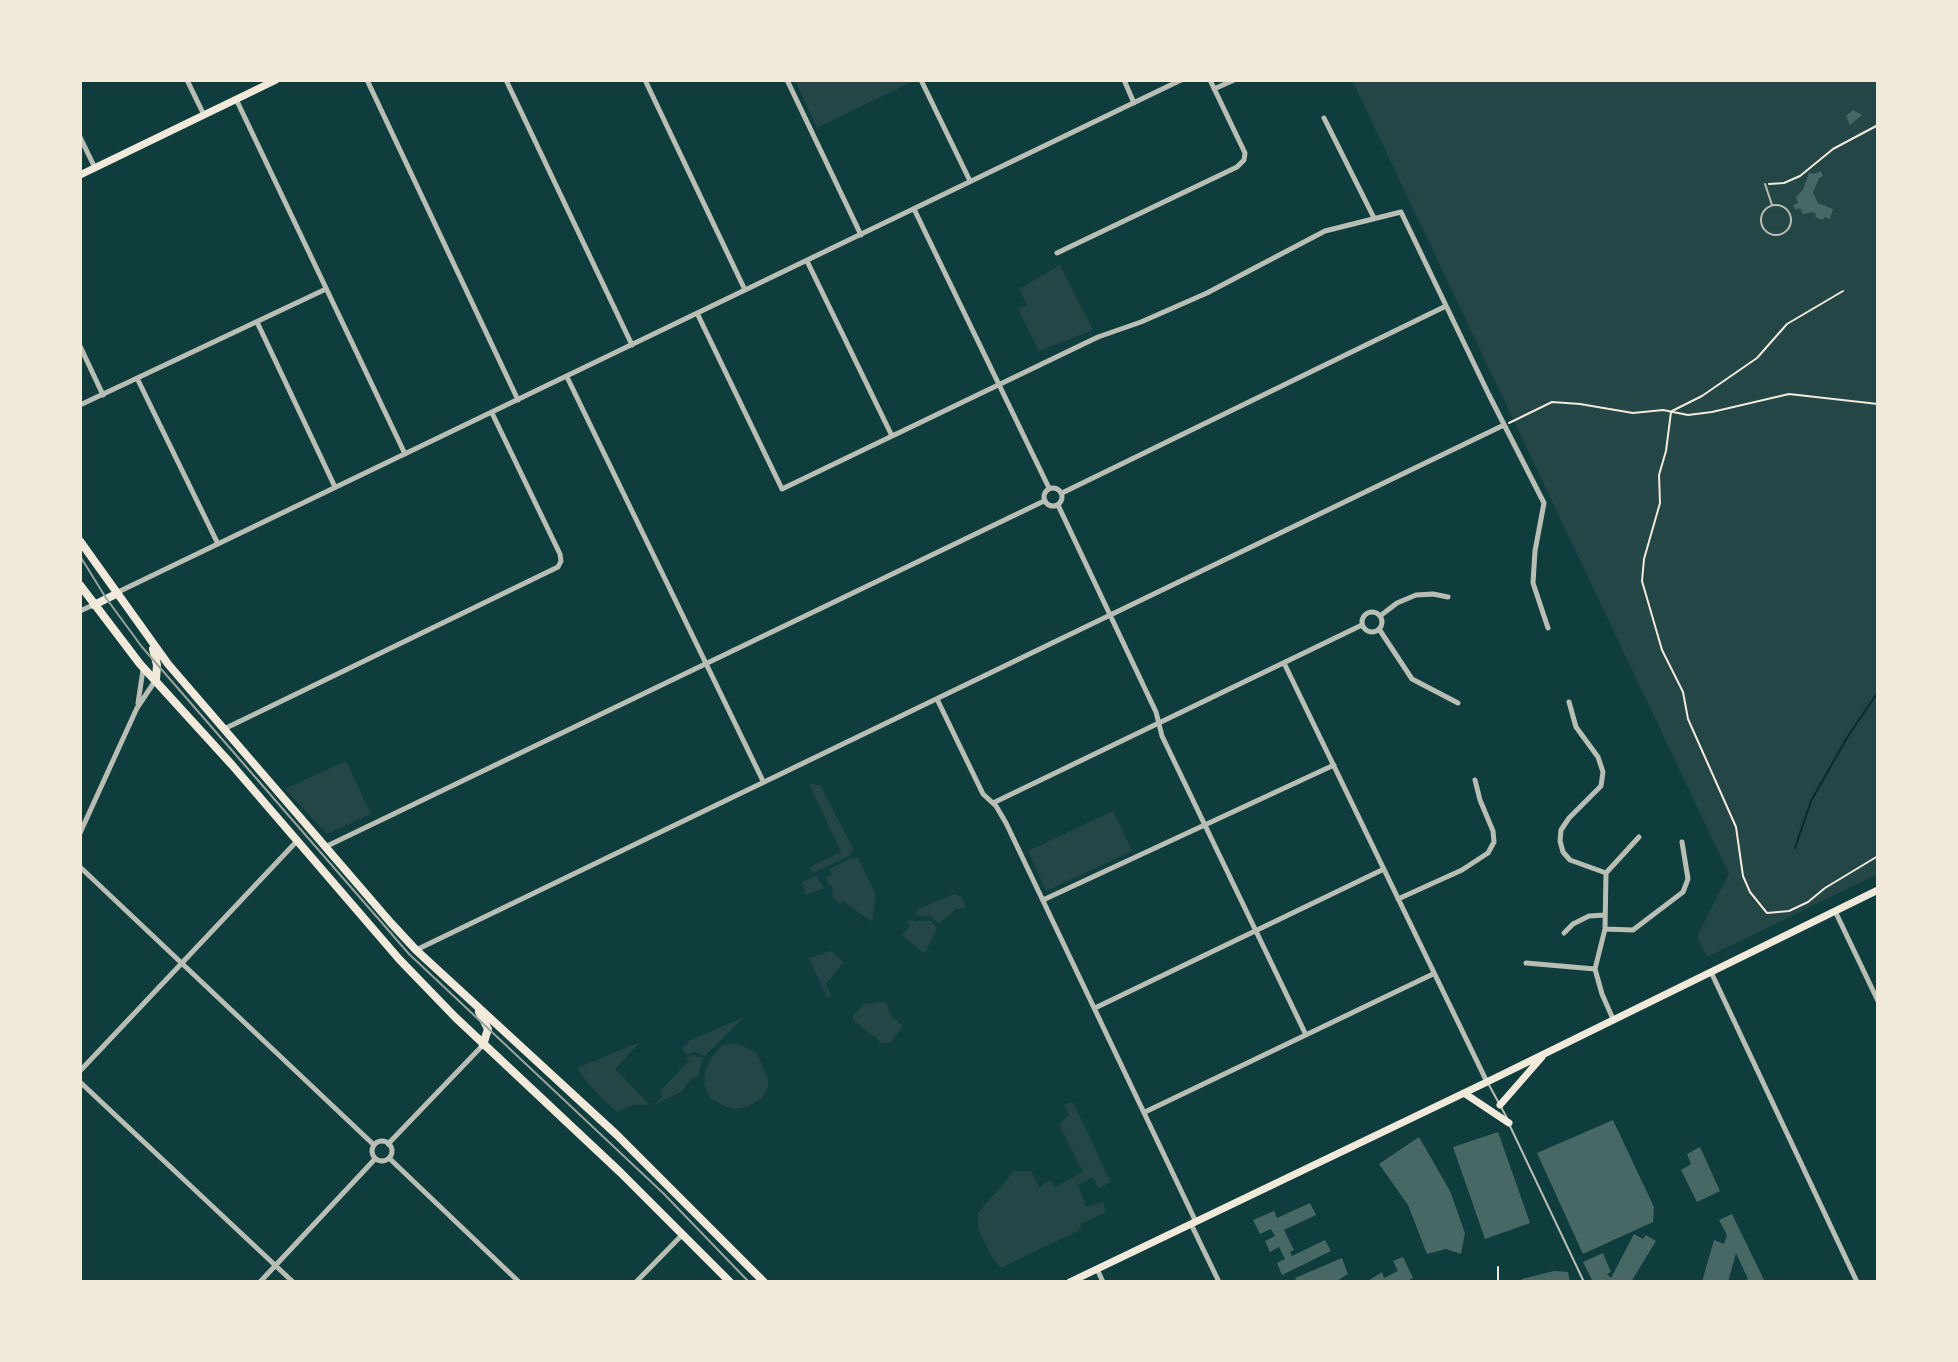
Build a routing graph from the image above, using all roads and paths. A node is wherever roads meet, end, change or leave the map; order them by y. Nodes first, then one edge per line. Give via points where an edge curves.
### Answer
1 (187, 80) edge
2 (276, 80) edge
3 (367, 80) edge
4 (506, 80) edge
5 (645, 80) edge
6 (787, 80) edge
7 (921, 80) edge
8 (1124, 80) edge
9 (1181, 80) edge
10 (1210, 80) edge
11 (1234, 80) edge
12 (1214, 89) junction
13 (236, 99) junction
14 (1134, 103) junction
15 (204, 115) junction
16 (1324, 118) dead end
17 (1878, 125) edge
18 (80, 137) edge
19 (95, 168) junction
20 (80, 175) edge
21 (970, 181) junction
22 (1765, 184) joint
23 (1772, 205) junction
24 (914, 209) junction
25 (1374, 218) junction
26 (861, 235) junction
27 (1057, 253) dead end
28 (807, 261) junction
29 (326, 289) junction
30 (745, 290) junction
31 (1843, 291) dead end
32 (1446, 306) junction
33 (697, 313) junction
34 (257, 322) junction
35 (632, 345) junction
36 (80, 346) edge
37 (567, 377) junction
38 (137, 378) junction
39 (998, 384) junction
40 (103, 395) junction
41 (518, 400) junction
42 (1878, 404) edge
43 (80, 405) edge
44 (492, 412) junction
45 (1671, 412) junction
46 (1504, 425) junction
47 (892, 436) junction
48 (405, 454) junction
49 (335, 487) junction
50 (1049, 488) junction
51 (1062, 493) junction
52 (1044, 501) junction
53 (1058, 505) junction
54 (80, 541) edge
55 (218, 544) junction
56 (80, 585) edge
57 (116, 594) junction
58 (1448, 597) dead end
59 (94, 605) junction
60 (80, 611) edge
61 (1111, 615) junction
62 (1380, 616) junction
63 (1362, 625) junction
64 (1548, 628) dead end
65 (1379, 629) junction
66 (147, 637) junction
67 (707, 662) junction
68 (1284, 663) junction
69 (140, 664) junction
70 (156, 680) junction
71 (937, 699) junction
72 (1569, 702) dead end
73 (1458, 703) dead end
74 (137, 708) junction
75 (1158, 723) junction
76 (223, 729) junction
77 (207, 737) junction
78 (1334, 765) junction
79 (1475, 780) dead end
80 (763, 781) junction
81 (993, 803) junction
82 (1205, 826) junction
83 (80, 833) edge
84 (1639, 837) dead end
85 (297, 841) junction
86 (1682, 842) dead end
87 (325, 847) junction
88 (1878, 856) edge
89 (80, 867) edge
90 (1384, 869) junction
91 (1606, 873) junction
92 (1878, 890) edge
93 (1398, 899) junction
94 (1043, 900) junction
95 (1835, 911) junction
96 (1605, 915) junction
97 (1605, 929) junction
98 (1256, 931) junction
99 (1564, 933) dead end
100 (416, 950) junction
101 (399, 959) junction
102 (182, 963) junction
103 (1526, 963) dead end
104 (1595, 969) junction
105 (1711, 971) junction
106 (1433, 974) junction
107 (470, 998) junction
108 (1878, 1001) edge
109 (1095, 1008) junction
110 (1613, 1019) junction
111 (1306, 1035) junction
112 (483, 1045) junction
113 (1546, 1053) junction
114 (80, 1071) edge
115 (80, 1082) edge
116 (1487, 1082) junction
117 (1464, 1093) junction
118 (1500, 1105) junction
119 (1145, 1112) junction
120 (1509, 1123) junction
121 (388, 1144) junction
122 (374, 1145) junction
123 (389, 1158) junction
124 (375, 1159) junction
125 (1194, 1223) junction
126 (683, 1233) junction
127 (276, 1265) junction
128 (1498, 1267) dead end
129 (1097, 1269) junction
130 (260, 1282) edge
131 (293, 1282) edge
132 (519, 1282) edge
133 (636, 1282) edge
134 (730, 1282) edge
135 (764, 1282) edge
136 (1070, 1282) edge
137 (1103, 1282) edge
138 (1219, 1282) edge
139 (1498, 1282) edge
140 (1584, 1282) edge
141 (1857, 1282) edge

1 - 15 street
2 - 13 main road
3 - 41 street
4 - 35 street
5 - 30 street
6 - 26 street
7 - 21 street
8 - 14 street
9 - 14 street
10 - 12 street
11 - 12 street
12 - 27 street via 1244,160
13 - 15 main road
13 - 29 street
14 - 21 street
15 - 19 main road
16 - 25 street
17 - 22 path via 1833,149 1800,176
18 - 19 street
19 - 20 main road
21 - 24 street
22 - 23 lane
23 - 23 lane via 1786,209 1790,218 1789,227 1778,235 1765,231 1761,223
24 - 26 street
24 - 39 street
25 - 32 street via 1401,212
25 - 39 street via 1325,231 1207,293
26 - 28 street
28 - 30 street
28 - 47 street
29 - 34 street
29 - 48 street
30 - 33 street
31 - 45 path via 1787,324 1757,358
32 - 46 street
32 - 51 street
33 - 35 street
33 - 47 street via 782,489
34 - 38 street
34 - 49 street
35 - 37 street
36 - 40 street
37 - 41 street
37 - 67 street
38 - 40 street
38 - 55 street
39 - 47 street
39 - 50 street
40 - 43 street
41 - 44 street
42 - 45 path via 1789,394 1712,412
44 - 48 street
44 - 76 street via 560,554 558,567
45 - 46 path via 1633,413 1552,402
45 - 88 path via 1659,475 1660,503 1642,581 1688,719 1736,827 1750,892 1767,913 1789,911
46 - 61 street
46 - 64 street via 1544,503 1533,583
48 - 49 street
49 - 55 street
50 - 51 street
50 - 52 street
51 - 53 street
52 - 53 street
52 - 67 street
53 - 61 street
54 - 57 highway
55 - 57 street
56 - 59 highway
57 - 59 highway
57 - 66 highway
58 - 62 street via 1416,595
59 - 60 street
59 - 69 highway
61 - 71 street
61 - 75 street
62 - 63 street via 1368,613
62 - 65 street
63 - 65 street via 1370,632
63 - 68 street
65 - 73 street via 1412,679
66 - 70 highway via 157,662
66 - 76 highway
67 - 80 street
67 - 87 street
68 - 75 street
68 - 78 street
69 - 70 highway
69 - 74 street
70 - 74 street
70 - 77 highway
71 - 80 street
71 - 81 street via 983,794
72 - 91 street via 1576,727 1603,772 1601,786 1569,818 1560,841 1570,860
74 - 83 street
75 - 81 street
75 - 82 street
76 - 77 highway
76 - 87 highway
77 - 85 highway
78 - 82 street
78 - 90 street
79 - 93 street via 1493,831 1488,853
80 - 100 street
81 - 94 street
82 - 94 street
82 - 98 street
84 - 91 street
85 - 101 highway
85 - 102 street
86 - 97 street via 1688,879 1683,892 1633,930
87 - 100 highway
89 - 102 street
90 - 93 street
90 - 98 street
91 - 96 street
92 - 95 main road
93 - 106 street
94 - 109 street
95 - 105 main road
95 - 108 street
96 - 97 street
96 - 99 street via 1589,916
97 - 104 street
98 - 109 street
98 - 111 street
100 - 101 highway
100 - 107 highway
101 - 112 highway
102 - 114 street
102 - 122 street
103 - 104 street
104 - 110 street
105 - 110 main road
105 - 141 street
106 - 111 street
106 - 116 street
107 - 112 highway via 488,1029
107 - 135 highway
109 - 119 street
110 - 113 main road
111 - 119 street
112 - 121 street
112 - 126 highway
113 - 116 main road
113 - 118 main road
115 - 127 street
116 - 117 main road
116 - 118 lane
117 - 120 main road
117 - 125 main road
118 - 120 lane
119 - 125 street
120 - 140 lane
121 - 122 street
121 - 123 street
122 - 124 street
123 - 124 street
123 - 132 street
124 - 127 street
125 - 129 main road
125 - 138 street
126 - 133 street
126 - 134 highway
127 - 130 street
127 - 131 street
128 - 139 path
129 - 136 main road
129 - 137 street

